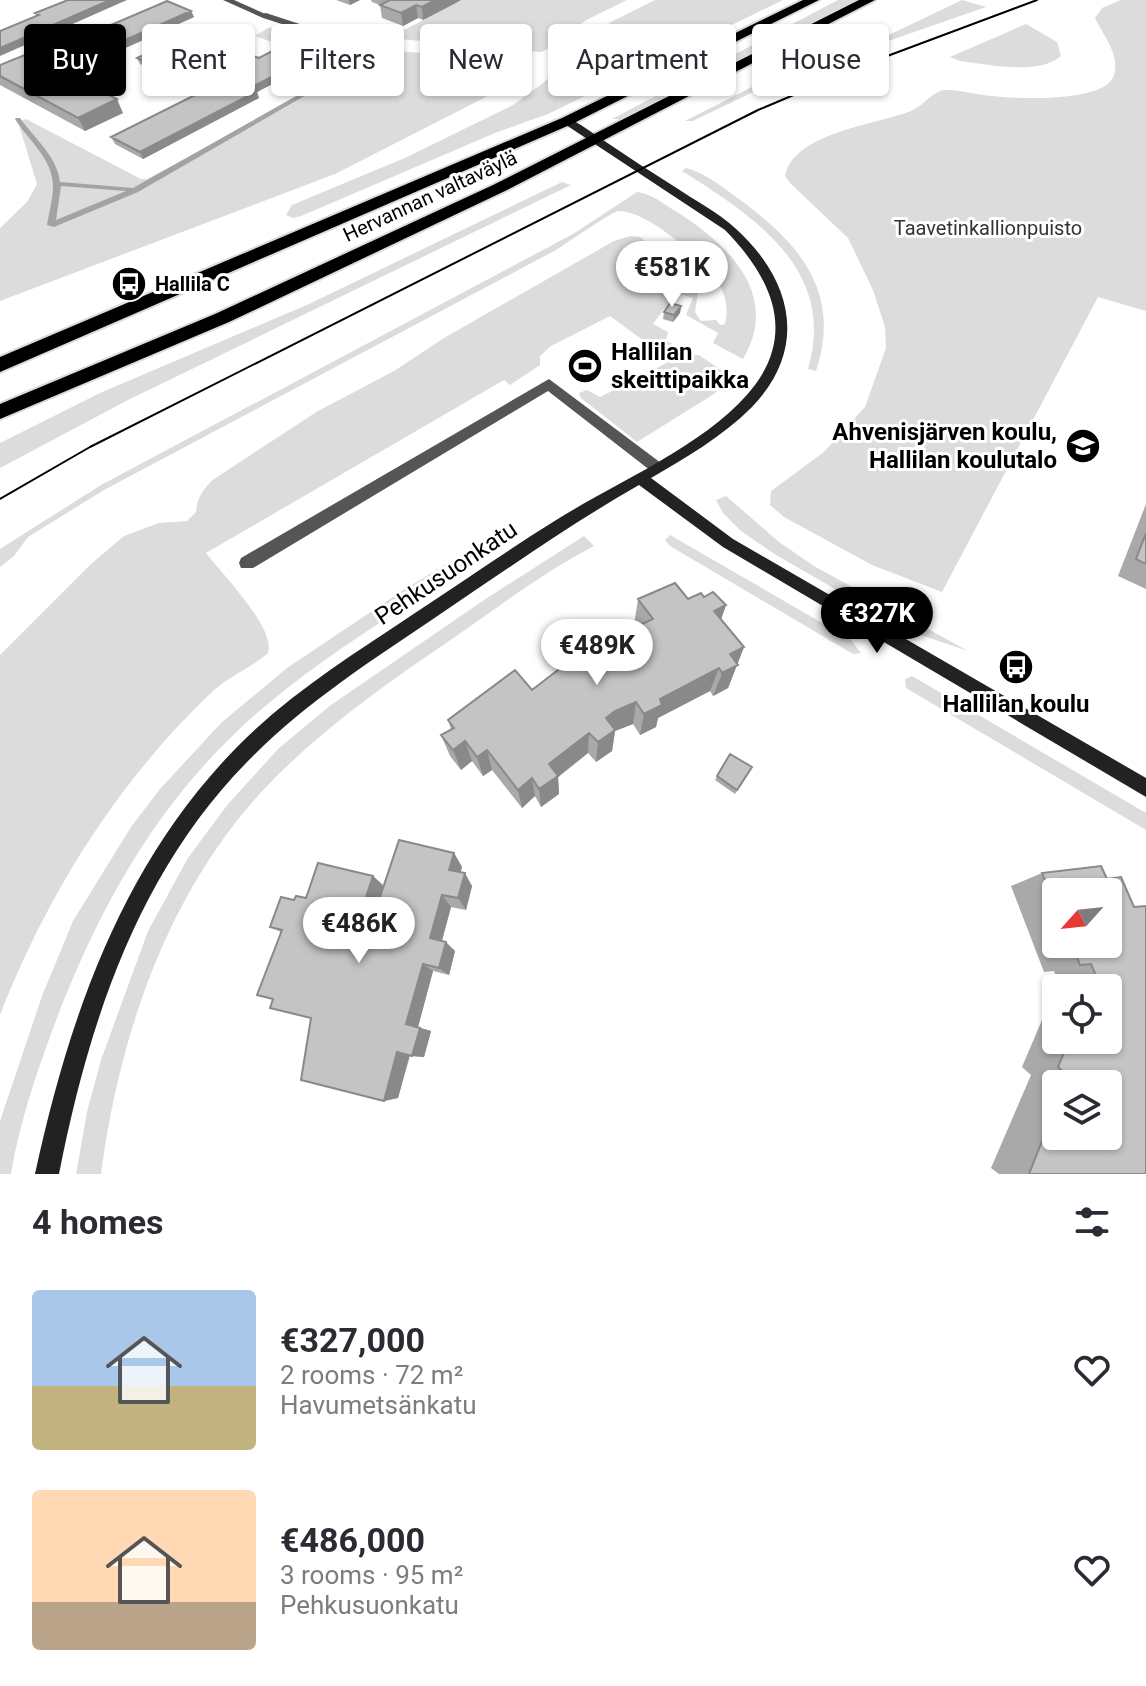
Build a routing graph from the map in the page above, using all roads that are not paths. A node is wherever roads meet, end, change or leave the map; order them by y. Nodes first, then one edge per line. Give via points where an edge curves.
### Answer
1 (227, 0) edge
2 (813, 0) edge
3 (869, 0) edge
4 (291, 24) edge
5 (567, 121) junction
6 (596, 140) junction
7 (0, 365) edge
8 (0, 412) edge
9 (647, 472) junction
10 (247, 563) dead end
11 (1146, 788) edge
12 (47, 1174) edge

1 - 4 street
2 - 5 highway, Hervannan valtaväylä
3 - 6 highway, Hervannan valtaväylä
5 - 6 main road, Pehkusuonkatu
5 - 7 highway, Hervannan valtaväylä
6 - 8 highway, Hervannan valtaväylä via 222,318
6 - 9 main road, Pehkusuonkatu via 749,246 772,279 782,314 778,352 760,389 742,409
9 - 10 street via 549,384
9 - 11 main road via 728,543
9 - 12 main road, Pehkusuonkatu via 574,515 328,681 285,713 208,792 167,847 123,924 85,1018 58,1111

